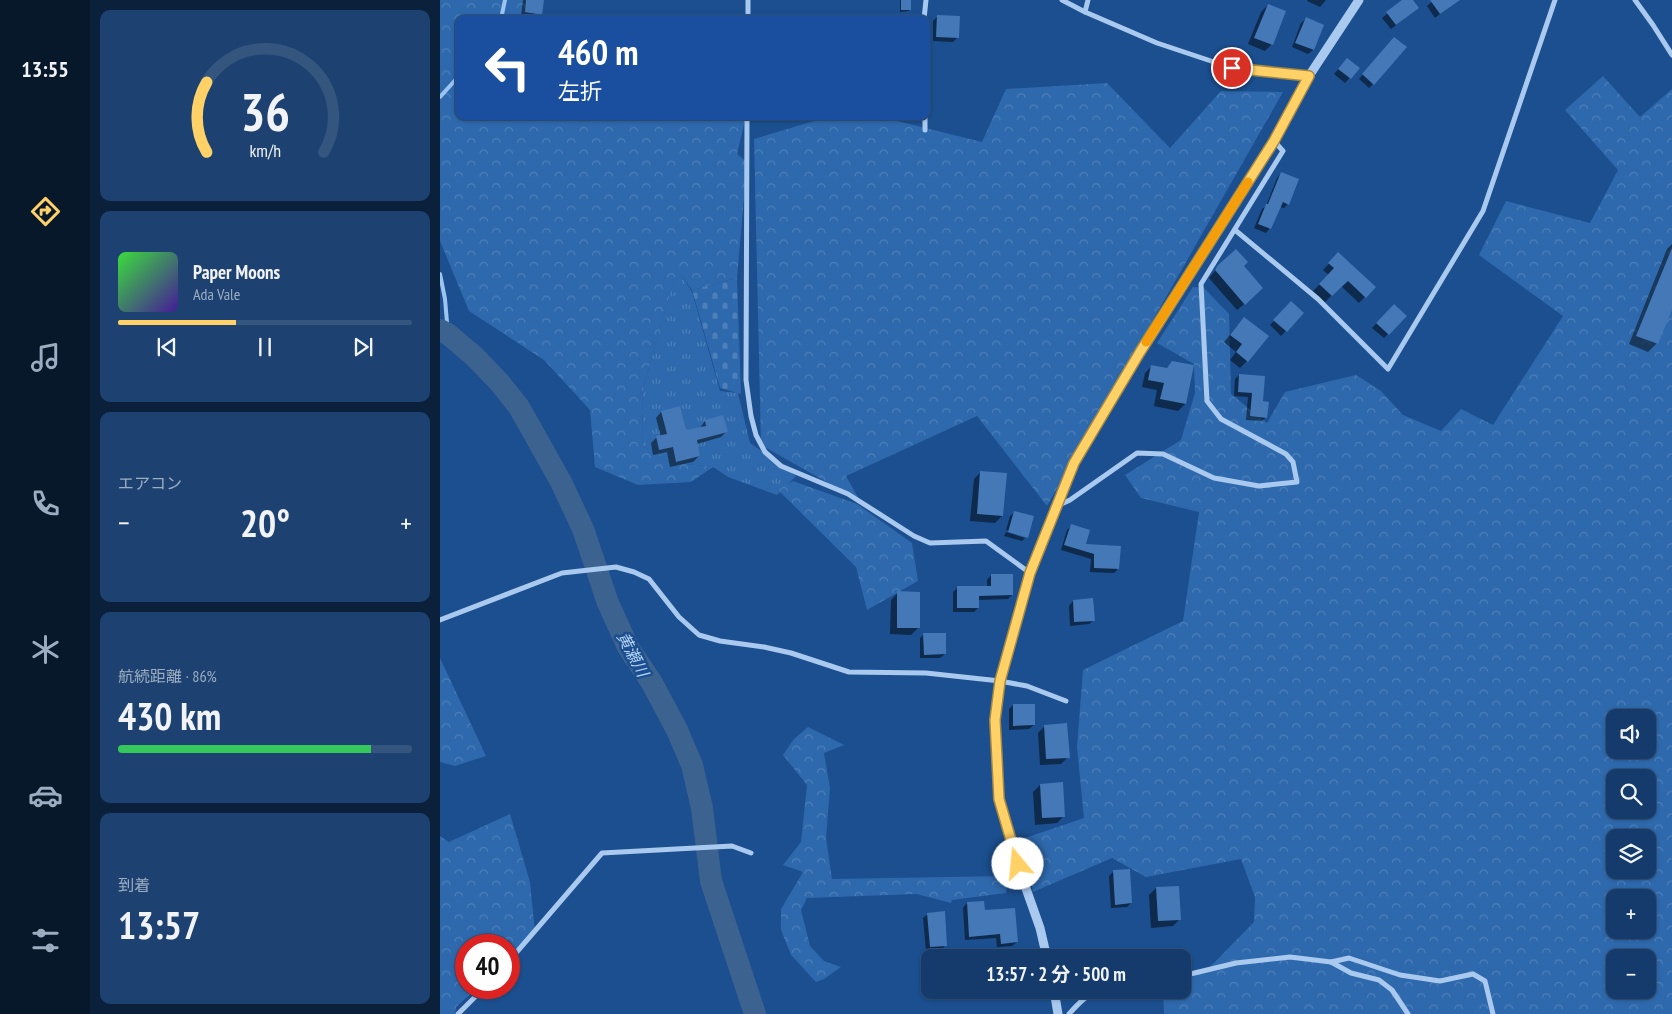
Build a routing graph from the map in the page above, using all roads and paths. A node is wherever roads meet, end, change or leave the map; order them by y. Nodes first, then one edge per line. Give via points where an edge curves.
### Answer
1 (748, 0) edge
2 (926, 0) edge
3 (1062, 0) edge
4 (1088, 0) edge
5 (1359, 0) edge
6 (1555, 0) edge
7 (1635, 0) edge
8 (1085, 12) junction
9 (748, 15) edge
10 (924, 15) edge
11 (1672, 55) edge
12 (1309, 76) junction
13 (747, 120) edge
14 (925, 120) edge
15 (925, 130) dead end
16 (1274, 141) junction
17 (1235, 230) junction
18 (1057, 506) junction
19 (1030, 573) junction
20 (440, 620) edge
21 (1000, 681) junction
22 (1066, 700) dead end
23 (751, 853) dead end
24 (520, 948) edge
25 (1045, 949) edge
26 (1331, 962) junction
27 (1191, 974) edge
28 (473, 999) edge
29 (1056, 999) edge
30 (1084, 999) edge
31 (458, 1014) edge
32 (1058, 1014) edge
33 (1069, 1014) edge
34 (1408, 1014) edge
35 (1493, 1014) edge

1 - 9 street
2 - 10 street
3 - 8 street
4 - 8 street
5 - 12 street
6 - 17 street via 1483,211 1388,368 1318,299
7 - 11 street
8 - 12 street via 1157,43 1232,68
12 - 16 street
13 - 19 street via 746,380 756,435 765,452 781,466 848,494 914,536 930,543 986,541
14 - 15 street
16 - 17 street via 1282,151
16 - 18 street via 1074,463
17 - 18 street via 1201,284 1207,401 1221,419 1286,454 1293,462 1297,482 1259,486 1214,478 1163,454 1137,453
18 - 19 street
19 - 21 street
20 - 21 street via 562,573 616,567 649,579 679,617 699,635 791,653 849,672 926,673
21 - 22 street via 1027,686
21 - 25 street via 995,720 999,799
23 - 24 street via 732,846 602,853
26 - 27 street via 1290,957 1265,959
26 - 34 street via 1351,973 1379,980 1392,990
26 - 35 street via 1349,958 1400,975 1440,981 1473,974 1485,981
28 - 31 street
29 - 32 street
30 - 33 street

